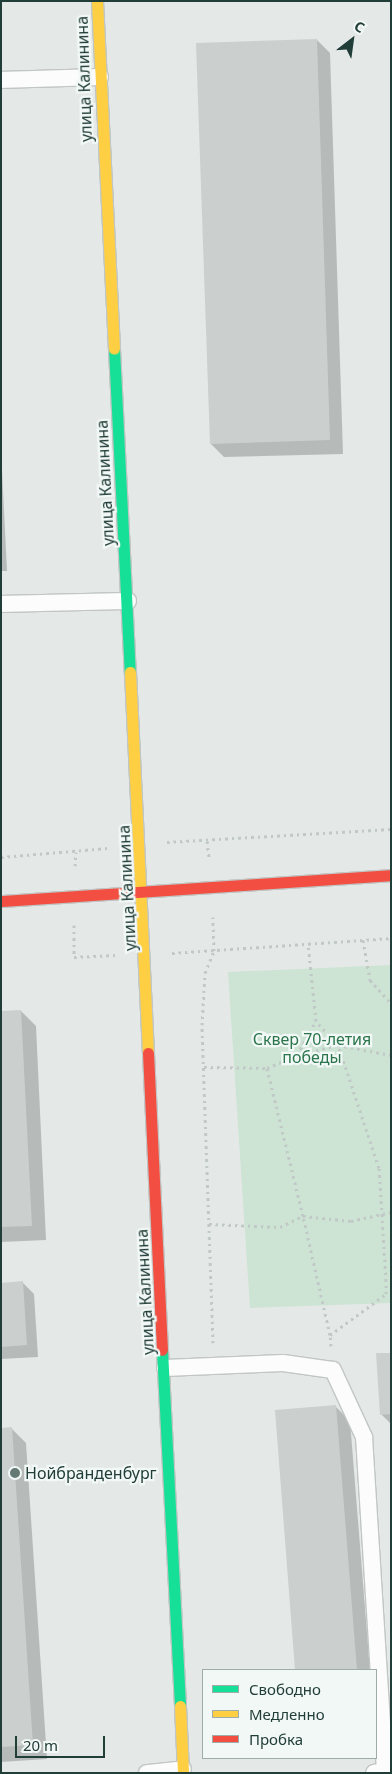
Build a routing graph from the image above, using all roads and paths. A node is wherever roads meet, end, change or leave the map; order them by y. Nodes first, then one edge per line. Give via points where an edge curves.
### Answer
1 (97, 1) edge
2 (100, 77) junction
3 (1, 80) edge
4 (128, 601) junction
5 (1, 604) edge
6 (391, 829) edge
7 (207, 842) dead end
8 (76, 852) dead end
9 (1, 858) edge
10 (391, 875) edge
11 (144, 892) junction
12 (1, 901) edge
13 (391, 938) edge
14 (363, 940) junction
15 (308, 944) junction
16 (391, 1003) edge
17 (316, 1021) junction
18 (338, 1045) junction
19 (297, 1055) junction
20 (391, 1055) edge
21 (204, 1067) junction
22 (267, 1068) junction
23 (391, 1212) edge
24 (382, 1213) junction
25 (303, 1216) junction
26 (209, 1224) junction
27 (330, 1335) junction
28 (214, 1366) junction
29 (165, 1368) junction
30 (333, 1370) junction
31 (183, 1771) edge
32 (147, 1773) edge
33 (374, 1773) edge

1 - 2 main road, улица Калинина
2 - 3 lane
2 - 4 main road, улица Калинина
4 - 5 lane
4 - 11 main road, улица Калинина
6 - 7 path
8 - 9 path
10 - 11 main road
11 - 12 main road
11 - 29 main road, улица Калинина
13 - 14 path
14 - 15 path
14 - 16 path via 370,980
15 - 17 path
15 - 21 path via 214,951 204,972
17 - 18 path
17 - 19 path
18 - 19 path
18 - 20 path
18 - 24 path via 379,1168
19 - 22 path
21 - 22 path
21 - 26 path
22 - 25 path
23 - 24 path
24 - 25 path via 351,1221
24 - 27 path via 386,1294
25 - 26 path via 280,1228
25 - 27 path
26 - 28 path
27 - 30 path
28 - 29 lane
28 - 30 lane via 284,1363
29 - 31 main road, улица Калинина
30 - 33 lane via 364,1437 385,1772
31 - 32 lane

